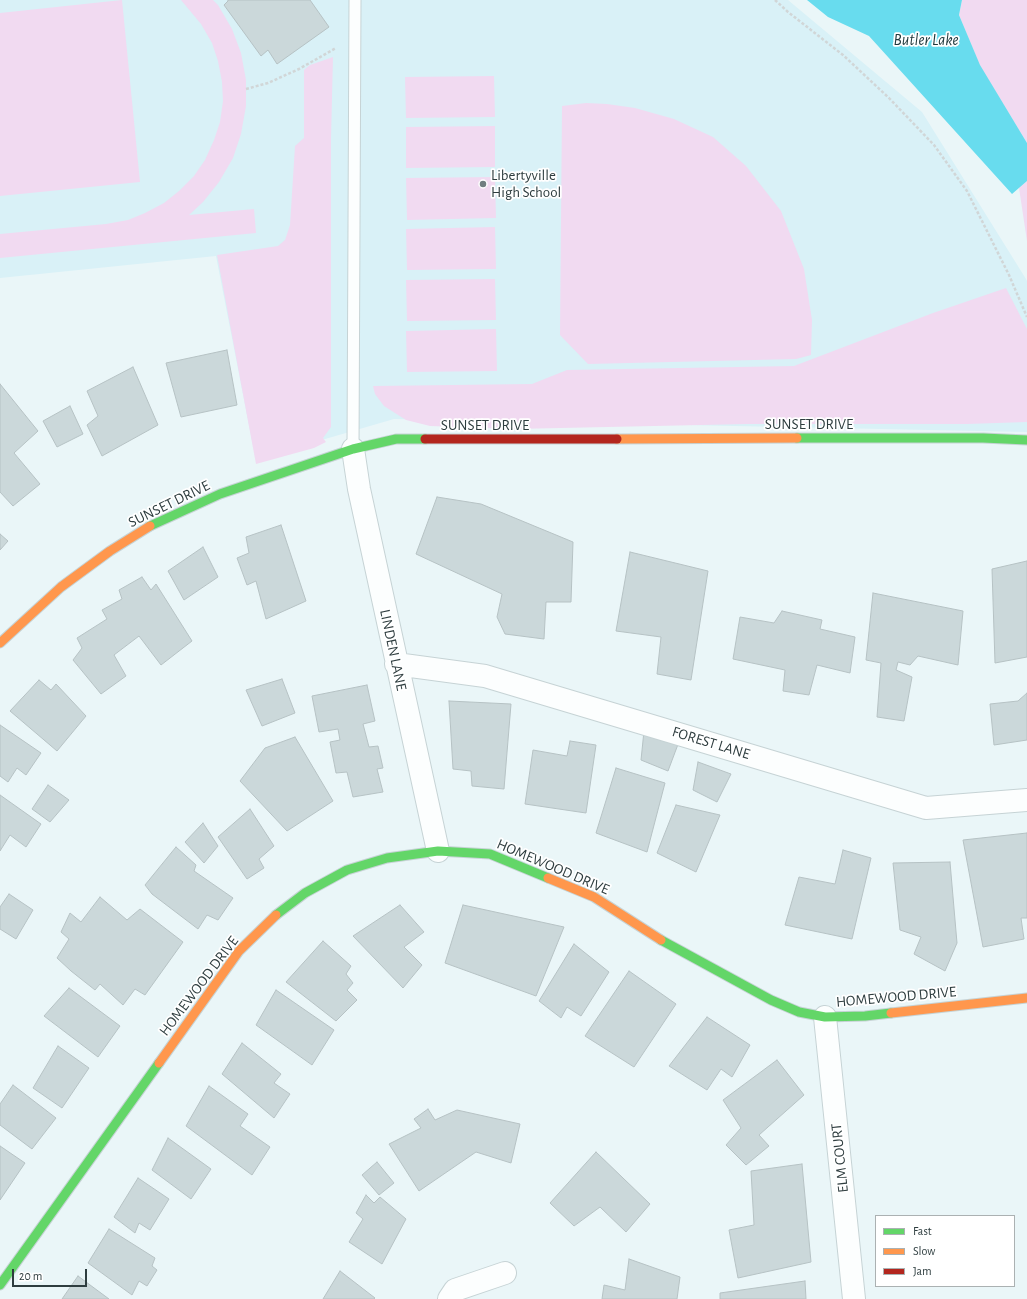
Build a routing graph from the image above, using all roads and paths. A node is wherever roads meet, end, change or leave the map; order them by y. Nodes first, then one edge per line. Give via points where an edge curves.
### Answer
1 (355, 0) edge
2 (775, 0) edge
3 (336, 48) dead end
4 (246, 89) dead end
5 (1027, 317) edge
6 (1027, 440) edge
7 (353, 448) junction
8 (0, 643) edge
9 (396, 664) junction
10 (1027, 800) edge
11 (438, 851) junction
12 (1027, 998) edge
13 (825, 1017) junction
14 (505, 1272) dead end
15 (0, 1284) edge
16 (449, 1299) edge
17 (854, 1299) edge

1 - 7 lane
2 - 5 path via 843,55 889,98 934,146 967,191
3 - 4 path via 293,72
6 - 7 street, SUNSET DRIVE via 396,439
7 - 8 street, SUNSET DRIVE via 220,494 155,523 110,551 61,587
7 - 9 street, LINDEN LANE via 359,489
9 - 10 street, FOREST LANE via 485,676 926,808
9 - 11 street, LINDEN LANE
11 - 13 street, HOMEWOOD DRIVE via 490,854 594,897 658,938 771,1000 799,1012
11 - 15 street, HOMEWOOD DRIVE via 387,858 347,870 305,893 276,915 239,951
12 - 13 street, HOMEWOOD DRIVE via 870,1016
13 - 17 street, ELM COURT
14 - 16 street via 455,1290

